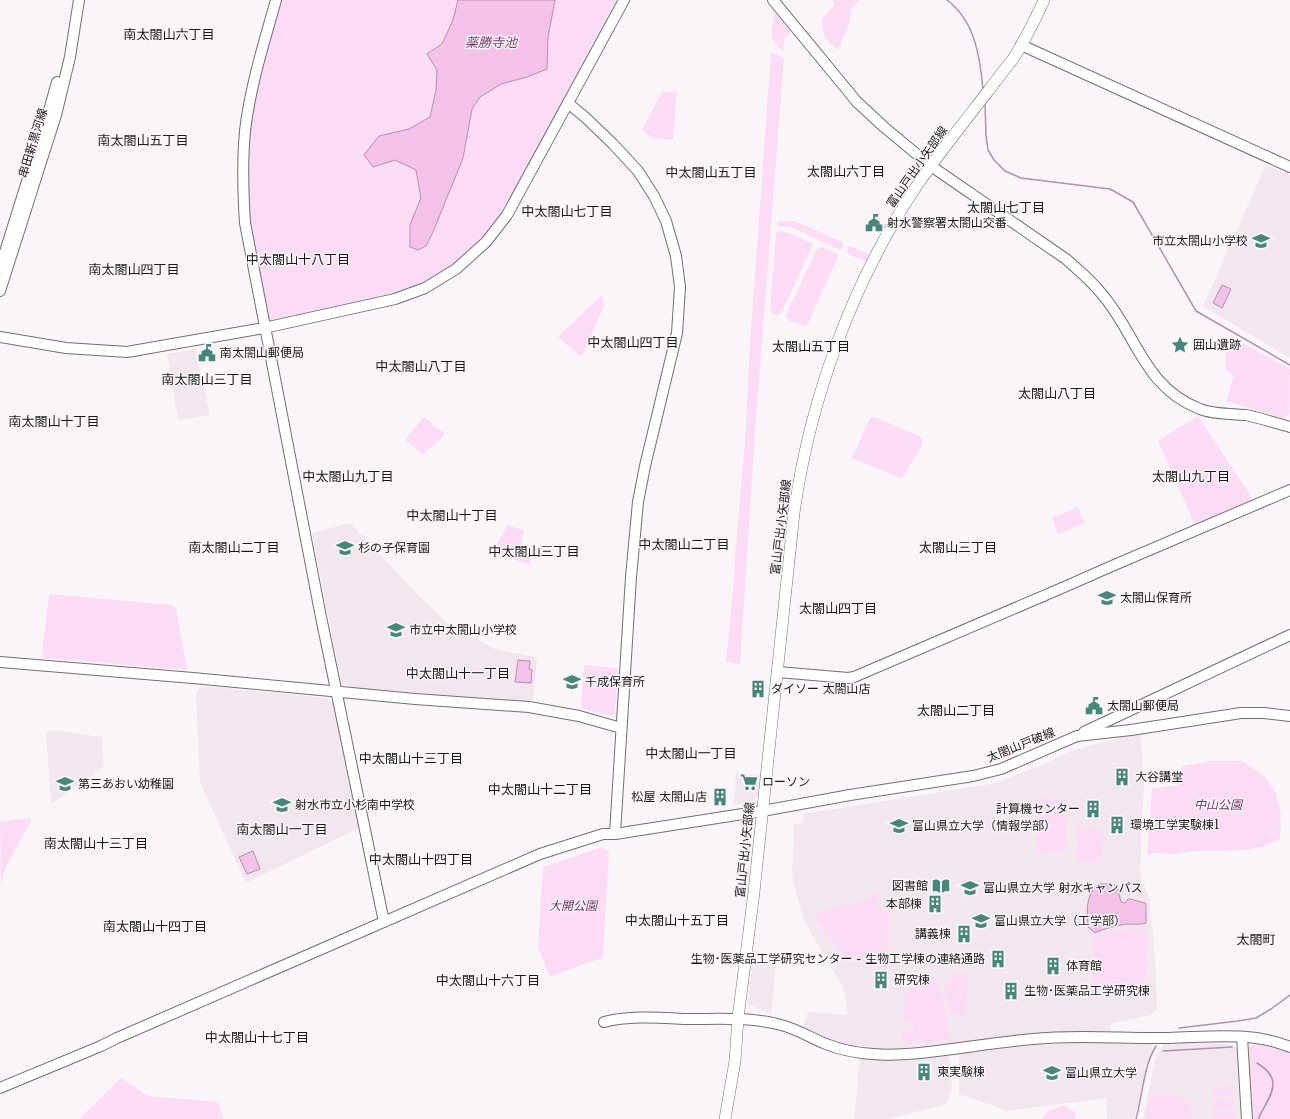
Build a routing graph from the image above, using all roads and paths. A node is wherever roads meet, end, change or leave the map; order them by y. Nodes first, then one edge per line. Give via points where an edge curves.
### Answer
1 (72, 0) edge
2 (79, 0) edge
3 (276, 0) edge
4 (624, 0) edge
5 (773, 0) edge
6 (1044, 0) edge
7 (1021, 45) junction
8 (568, 103) junction
9 (931, 166) junction
10 (1290, 167) edge
11 (0, 268) edge
12 (0, 292) edge
13 (264, 328) junction
14 (0, 336) edge
15 (1290, 427) edge
16 (1290, 490) edge
17 (1290, 635) edge
18 (0, 662) edge
19 (778, 672) junction
20 (337, 692) junction
21 (1124, 713) junction
22 (1290, 716) edge
23 (621, 728) junction
24 (1131, 730) junction
25 (1077, 736) junction
26 (762, 811) junction
27 (615, 834) junction
28 (384, 922) junction
29 (738, 1018) junction
30 (604, 1022) dead end
31 (1242, 1037) junction
32 (1290, 1047) edge
33 (0, 1088) edge
34 (0, 1094) edge
35 (725, 1119) edge
36 (1247, 1119) edge

1 - 11 street, 串田新黒河線 via 65,50 48,114
2 - 12 street, 串田新黒河線 via 70,57 56,116
3 - 13 street via 250,98 243,159 245,223
4 - 8 street
5 - 9 street via 857,102
6 - 7 main road, 富山戸出小矢部線
7 - 9 main road, 富山戸出小矢部線
7 - 10 street
8 - 13 street via 507,215 486,242 456,269 425,288 394,299
8 - 23 street via 638,171 654,196 666,221 676,256 680,287 677,333 638,502
9 - 15 street via 1066,259 1084,275 1102,293 1156,379 1175,395 1201,410 1248,416
9 - 19 main road, 富山戸出小矢部線 via 876,254 837,342 822,389 795,505
13 - 14 street via 127,352 66,348
13 - 20 street
16 - 19 street via 854,677
17 - 21 street
18 - 20 street
19 - 26 main road, 富山戸出小矢部線
20 - 23 street via 529,707 579,716
20 - 28 street
21 - 24 street
21 - 25 street
22 - 24 street, 太閤山戸破線 via 1241,713
23 - 27 street
24 - 25 street, 太閤山戸破線
25 - 26 street, 太閤山戸破線 via 1001,769 973,776
26 - 27 street, 太閤山戸破線
26 - 29 main road, 富山戸出小矢部線
27 - 28 street via 603,834 540,854
27 - 34 street via 604,840 554,855
28 - 33 street
29 - 30 street via 638,1018
29 - 31 street via 780,1025 838,1048 874,1054 902,1054 1054,1037
29 - 35 main road, 富山戸出小矢部線 via 735,1061
31 - 32 street via 1275,1041
31 - 36 street

